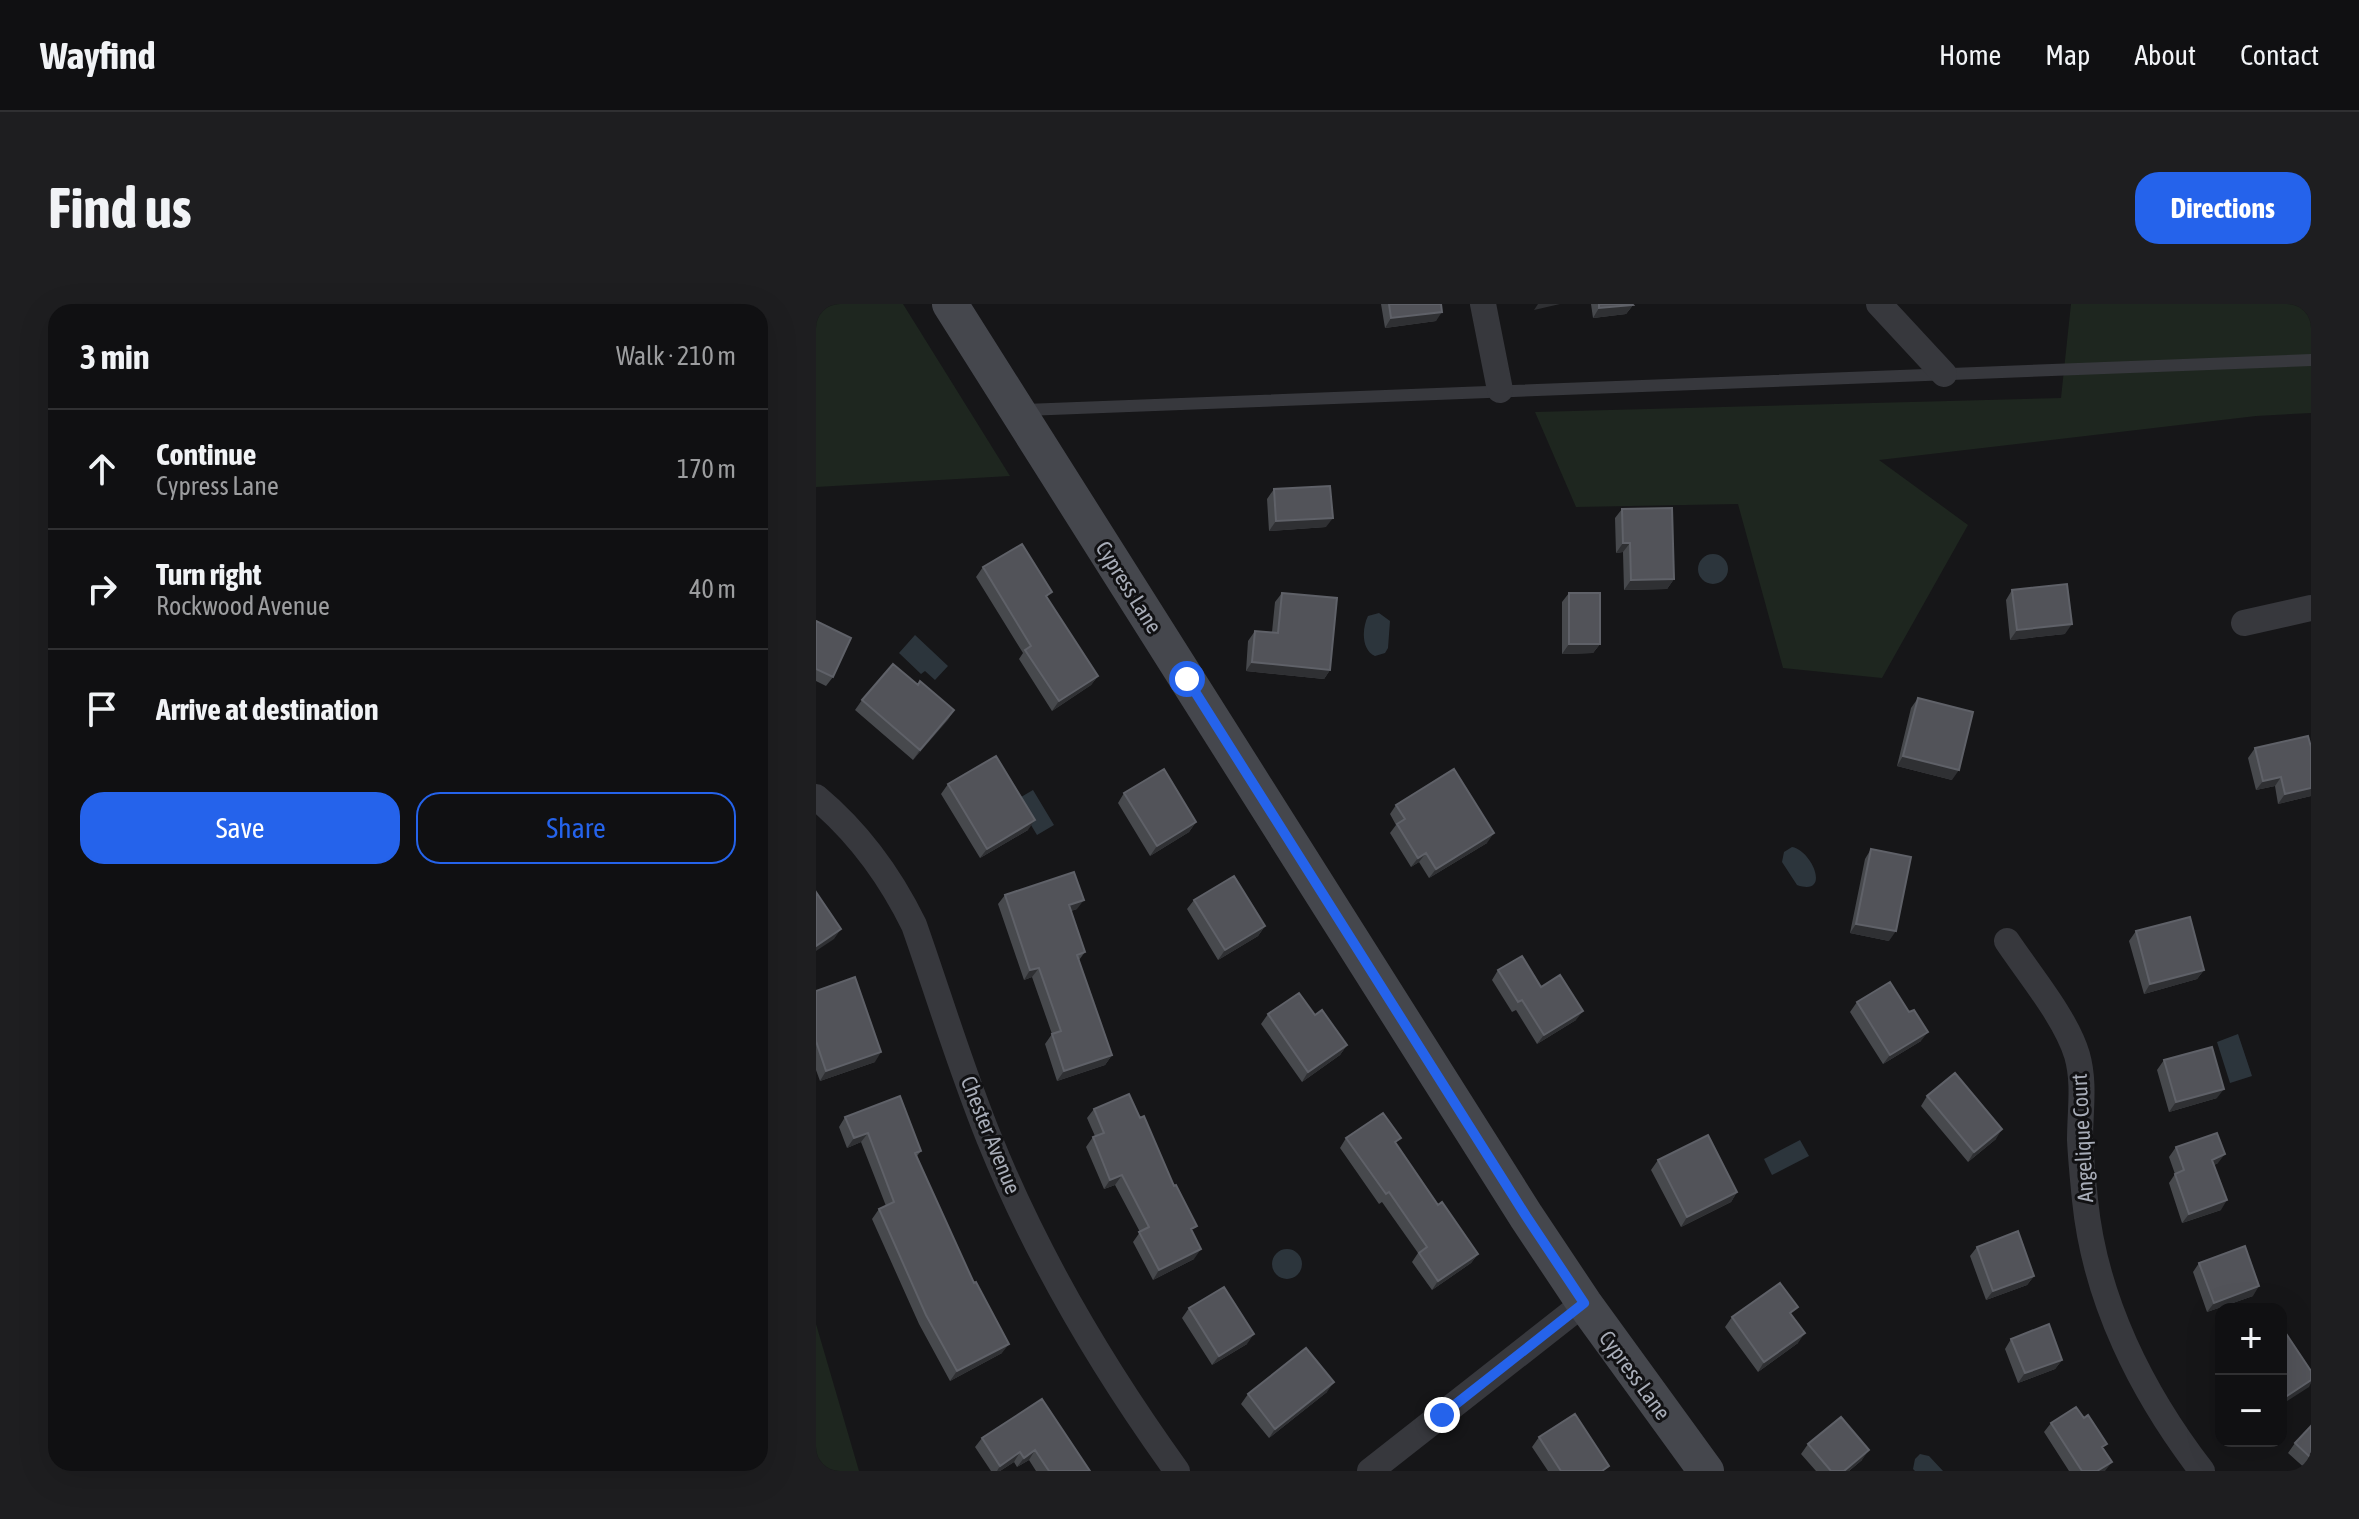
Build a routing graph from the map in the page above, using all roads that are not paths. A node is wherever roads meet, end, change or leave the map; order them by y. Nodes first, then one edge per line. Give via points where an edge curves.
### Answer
1 (950, 304) edge
2 (1483, 304) edge
3 (1879, 304) edge
4 (2311, 360) edge
5 (1944, 374) junction
6 (1500, 390) junction
7 (1017, 410) junction
8 (2311, 608) edge
9 (2244, 623) dead end
10 (816, 797) edge
11 (2007, 941) dead end
12 (1584, 1303) junction
13 (1177, 1471) edge
14 (1370, 1471) edge
15 (1706, 1471) edge
16 (2202, 1471) edge

1 - 7 street, Cypress Lane
2 - 6 street
3 - 5 street
4 - 5 lane
5 - 6 lane
6 - 7 lane
7 - 12 street, Cypress Lane
8 - 9 street
10 - 13 street, Chester Avenue via 873,855 899,895 1027,1225 1109,1372
11 - 16 street, Angelique Court via 2064,1027 2076,1055 2083,1091 2085,1204 2118,1330 2146,1389
12 - 14 street
12 - 15 street, Cypress Lane

